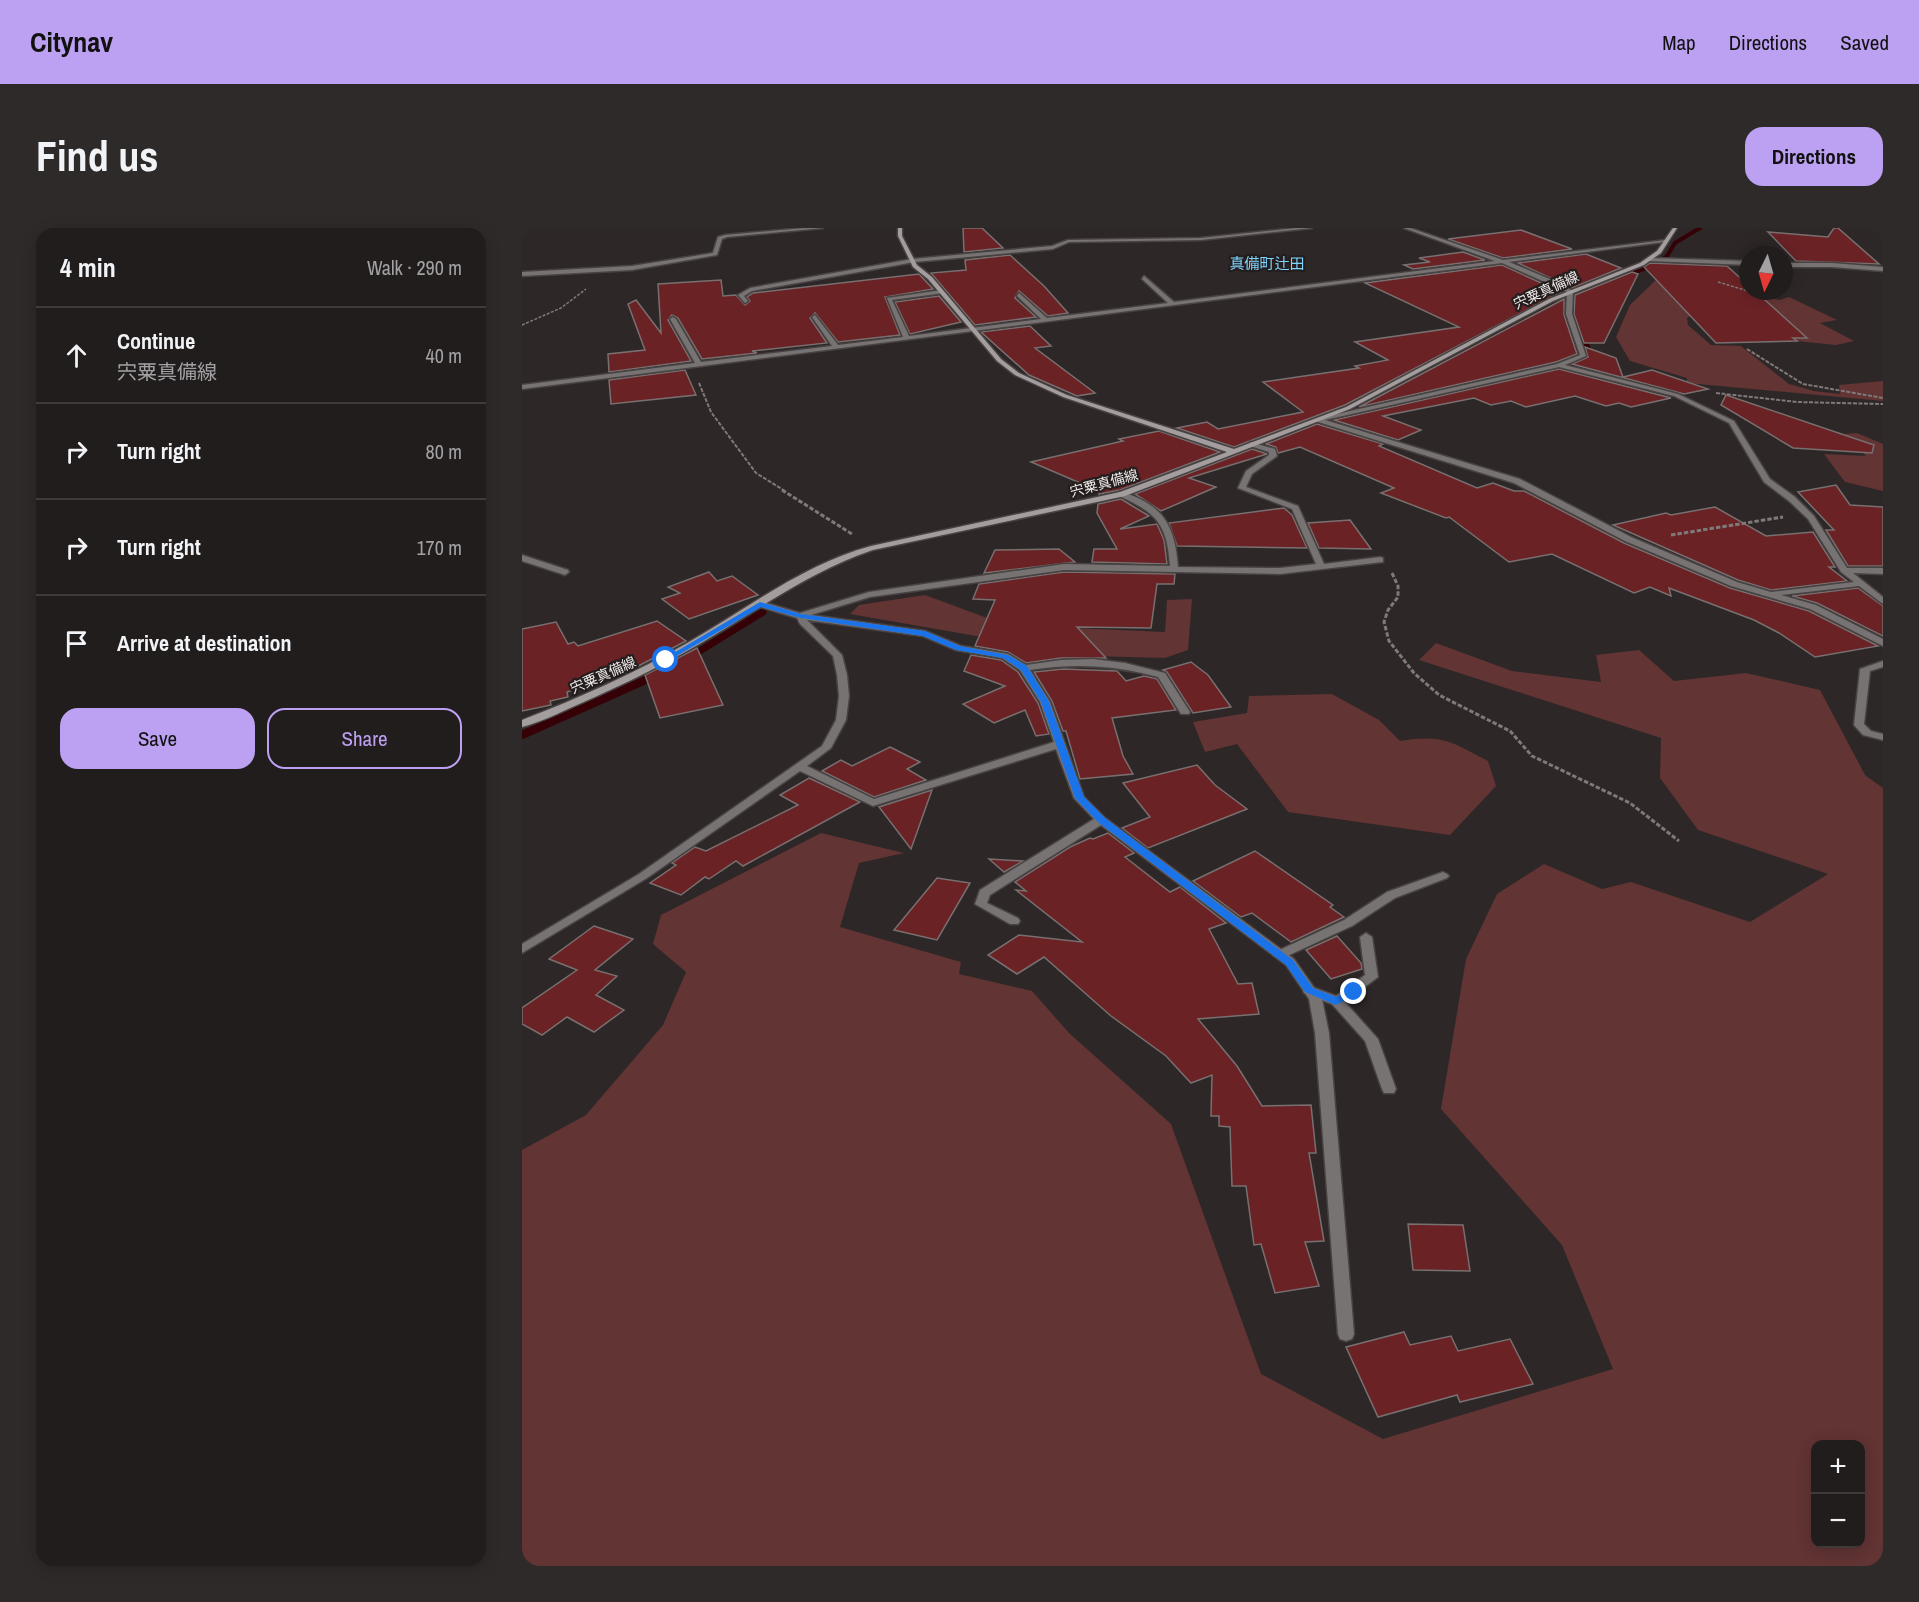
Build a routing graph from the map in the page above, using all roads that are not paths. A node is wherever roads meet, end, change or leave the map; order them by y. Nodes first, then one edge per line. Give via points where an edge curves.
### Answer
1 (821, 228) edge
2 (900, 228) edge
3 (1310, 228) edge
4 (1406, 228) edge
5 (1675, 228) edge
6 (1664, 241) junction
7 (1503, 261) junction
8 (1657, 261) junction
9 (912, 262) junction
10 (1739, 263) edge
11 (1793, 265) edge
12 (1883, 269) edge
13 (522, 274) edge
14 (1144, 278) dead end
15 (812, 281) junction
16 (816, 287) dead end
17 (1570, 291) junction
18 (942, 292) junction
19 (1019, 295) dead end
20 (745, 301) dead end
21 (1173, 304) junction
22 (815, 317) dead end
23 (673, 319) dead end
24 (1046, 320) junction
25 (974, 330) junction
26 (907, 339) junction
27 (836, 347) junction
28 (695, 366) junction
29 (1564, 367) junction
30 (522, 387) edge
31 (1323, 422) junction
32 (1257, 445) junction
33 (1232, 451) junction
34 (1122, 494) junction
35 (522, 558) edge
36 (1380, 560) road end
37 (1321, 566) junction
38 (1174, 569) junction
39 (1844, 570) junction
40 (1883, 571) edge
41 (565, 572) dead end
42 (1858, 584) junction
43 (1769, 593) junction
44 (1883, 601) edge
45 (760, 604) junction
46 (801, 616) junction
47 (1883, 643) edge
48 (1883, 664) edge
49 (1024, 668) junction
50 (1185, 712) dead end
51 (522, 724) edge
52 (1883, 737) edge
53 (1060, 744) junction
54 (800, 767) junction
55 (1101, 820) junction
56 (1443, 876) dead end
57 (1014, 921) dead end
58 (1366, 937) dead end
59 (522, 949) edge
60 (1279, 955) junction
61 (1309, 990) junction
62 (1336, 1001) junction
63 (1389, 1089) dead end
64 (1346, 1334) dead end

1 - 13 street via 727,236 720,238 715,254 652,265
2 - 9 main road
3 - 9 street via 1201,239 1068,241 1053,247
4 - 7 street
5 - 6 main road, 宍粟真備線
6 - 7 street
6 - 8 main road, 宍粟真備線
7 - 17 street
7 - 21 street
8 - 10 street
8 - 17 main road, 宍粟真備線
9 - 15 street
9 - 18 main road
11 - 12 street
14 - 21 street
15 - 16 street
15 - 20 street via 750,290 741,295
17 - 29 street via 1569,314 1583,356
17 - 31 main road, 宍粟真備線
18 - 25 main road
18 - 26 street via 889,299
19 - 24 street
21 - 24 street
22 - 27 street
23 - 28 street
24 - 25 street
25 - 26 street
25 - 33 main road via 999,360 1038,384
26 - 27 street
27 - 28 street
28 - 30 street
29 - 31 street
29 - 39 street via 1676,395 1732,422 1767,480 1807,513
31 - 32 main road, 宍粟真備線
31 - 43 street via 1517,482 1634,542 1734,584
32 - 33 main road, 宍粟真備線
32 - 37 street via 1272,451 1273,456 1254,467 1242,488 1295,508
33 - 34 main road, 宍粟真備線
34 - 38 street via 1161,516 1173,540
34 - 45 main road, 宍粟真備線 via 871,548 833,560
35 - 41 street
36 - 37 street
37 - 38 street via 1280,571
38 - 46 street via 1064,567 869,595
39 - 40 street
39 - 42 street
42 - 43 street
42 - 44 street
43 - 47 street via 1813,607
45 - 46 street
45 - 51 main road, 宍粟真備線 via 646,670
46 - 49 street via 925,634 958,648 1005,656
46 - 54 street via 837,655 844,696 841,720 826,748
48 - 52 street via 1865,669 1859,726
49 - 50 street via 1093,660 1140,668 1162,675
49 - 53 street via 1045,702
53 - 54 street via 873,803
53 - 55 street via 1079,798
54 - 59 street via 643,876
55 - 57 street via 984,893 981,903
55 - 60 street
56 - 60 street via 1391,895 1348,923
58 - 62 street via 1372,977
60 - 61 street via 1290,962
61 - 62 street
61 - 64 street via 1315,999 1322,1033
62 - 63 street via 1371,1039

